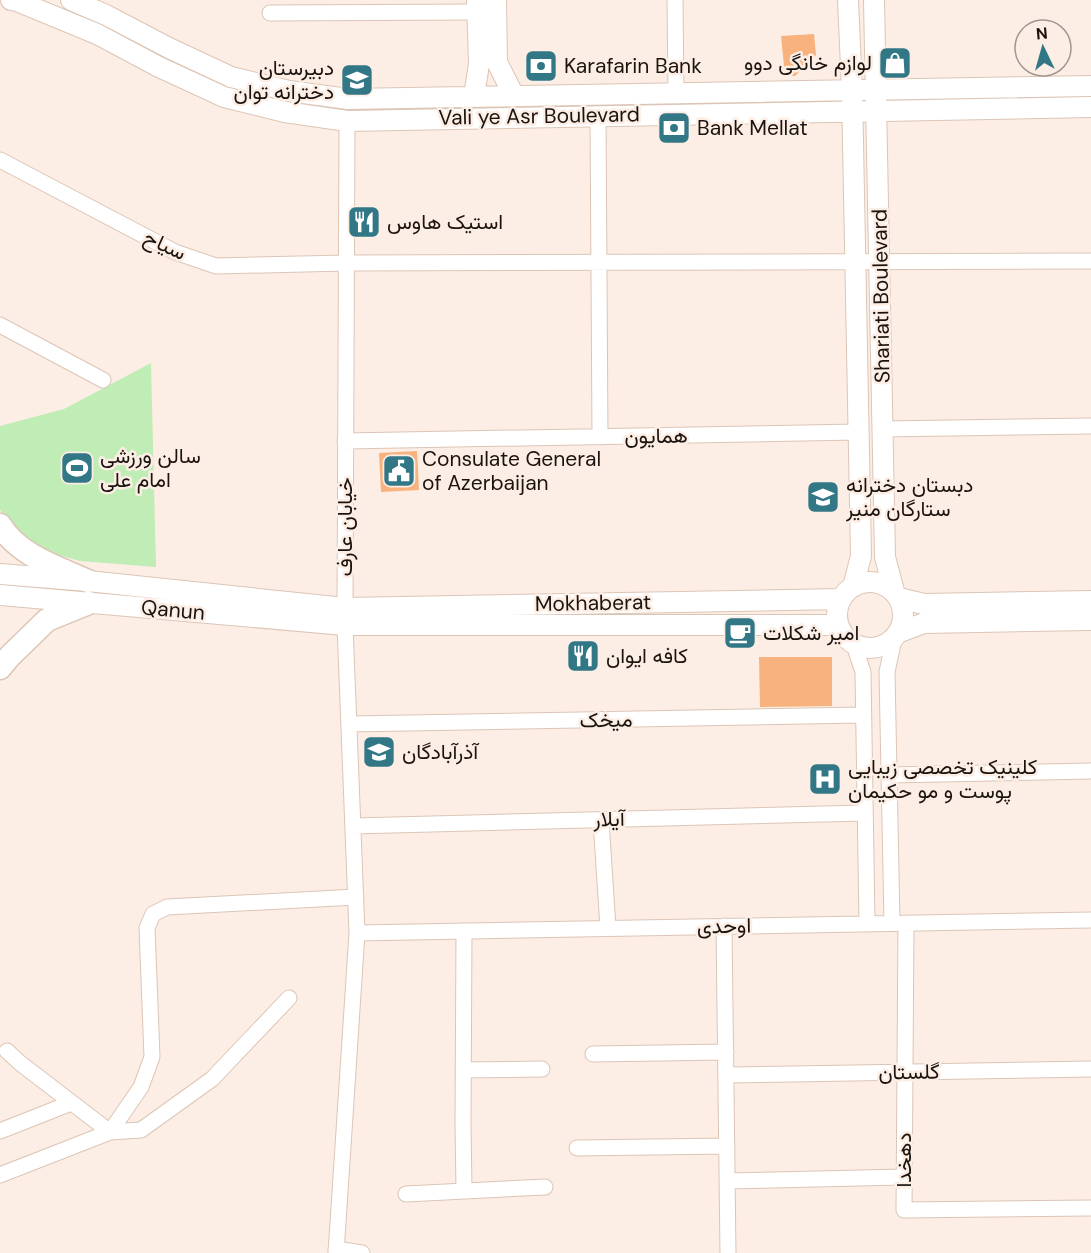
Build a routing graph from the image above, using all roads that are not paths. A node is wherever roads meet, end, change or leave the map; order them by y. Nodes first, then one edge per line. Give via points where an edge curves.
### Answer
1 (11, 0) edge
2 (71, 0) edge
3 (496, 0) edge
4 (675, 0) edge
5 (848, 0) edge
6 (874, 0) edge
7 (478, 6) edge
8 (60, 9) edge
9 (270, 13) dead end
10 (1091, 86) edge
11 (852, 90) junction
12 (877, 90) junction
13 (639, 93) junction
14 (676, 93) junction
15 (474, 96) junction
16 (514, 96) junction
17 (1091, 107) edge
18 (852, 111) junction
19 (877, 111) junction
20 (640, 115) junction
21 (598, 116) junction
22 (347, 121) junction
23 (0, 160) edge
24 (1091, 261) edge
25 (599, 262) junction
26 (855, 262) junction
27 (880, 262) junction
28 (346, 263) junction
29 (0, 325) edge
30 (103, 380) dead end
31 (1091, 426) edge
32 (883, 429) junction
33 (858, 432) junction
34 (600, 437) junction
35 (345, 441) junction
36 (0, 525) edge
37 (0, 574) edge
38 (88, 592) junction
39 (847, 593) junction
40 (0, 595) edge
41 (896, 595) junction
42 (1091, 601) edge
43 (345, 616) junction
44 (1091, 620) edge
45 (838, 625) junction
46 (897, 635) junction
47 (854, 645) junction
48 (0, 668) edge
49 (864, 715) junction
50 (349, 724) junction
51 (1091, 771) edge
52 (889, 775) junction
53 (865, 813) junction
54 (601, 820) junction
55 (353, 826) junction
56 (356, 897) junction
57 (1091, 920) edge
58 (867, 923) junction
59 (899, 923) junction
60 (724, 926) junction
61 (608, 928) junction
62 (464, 931) junction
63 (357, 933) junction
64 (289, 998) dead end
65 (7, 1051) dead end
66 (726, 1052) junction
67 (593, 1054) dead end
68 (542, 1069) dead end
69 (1091, 1069) edge
70 (464, 1070) junction
71 (905, 1072) junction
72 (727, 1075) junction
73 (71, 1102) junction
74 (0, 1131) edge
75 (110, 1132) junction
76 (727, 1146) junction
77 (577, 1148) dead end
78 (0, 1175) edge
79 (903, 1177) junction
80 (727, 1180) junction
81 (545, 1187) dead end
82 (464, 1190) junction
83 (406, 1194) dead end
84 (1091, 1208) edge
85 (336, 1251) edge
86 (362, 1253) edge
87 (728, 1253) edge

1 - 8 main road, Vali ye Asr Boulevard
2 - 15 main road, Vali ye Asr Boulevard via 231,77 289,92 348,99
3 - 16 main road via 498,62
4 - 14 street
5 - 11 main road, Shariati Boulevard
6 - 12 main road, Shariati Boulevard
7 - 9 street
7 - 15 main road via 479,64
8 - 22 main road, Vali ye Asr Boulevard via 97,34 224,97 285,112
10 - 12 main road, Vali ye Asr Boulevard
11 - 12 main road, Vali ye Asr Boulevard
11 - 14 main road, Vali ye Asr Boulevard
11 - 18 main road, Shariati Boulevard
12 - 19 main road, Shariati Boulevard
13 - 14 main road, Vali ye Asr Boulevard
13 - 16 main road, Vali ye Asr Boulevard
13 - 20 main road
15 - 16 main road, Vali ye Asr Boulevard
17 - 19 main road, Vali ye Asr Boulevard
18 - 19 main road, Vali ye Asr Boulevard
18 - 20 main road, Vali ye Asr Boulevard
18 - 26 main road, Shariati Boulevard
19 - 27 main road, Shariati Boulevard
20 - 21 main road, Vali ye Asr Boulevard
21 - 22 main road, Vali ye Asr Boulevard
21 - 25 street
22 - 28 street, خیابان عارف
23 - 28 street, سیاح via 176,252 216,266
24 - 27 street, سیاح
25 - 26 street, سیاح
25 - 28 street, سیاح
25 - 34 street
26 - 27 street, سیاح
26 - 33 main road, Shariati Boulevard
27 - 32 main road, Shariati Boulevard
28 - 35 street, خیابان عارف
29 - 30 street
31 - 32 street
32 - 41 main road, Shariati Boulevard via 885,557
33 - 34 street, همایون
33 - 39 main road, Shariati Boulevard via 861,556
34 - 35 street, همایون
35 - 43 street, خیابان عارف
36 - 38 highway via 30,555
37 - 38 main road, Qanun
38 - 40 main road, Qanun
38 - 43 main road, Qanun
38 - 48 highway via 47,620
39 - 41 main road via 870,582 886,586
39 - 43 main road, Mokhaberat
39 - 45 main road via 837,607
41 - 42 main road via 924,604
41 - 46 main road via 904,615
43 - 45 main road, Mokhaberat
43 - 50 street, خیابان عارف
44 - 46 main road via 924,623
45 - 47 main road
46 - 47 main road via 887,644 871,649
46 - 52 street via 888,672
47 - 49 street via 863,672
49 - 50 street, میخک
49 - 53 street
50 - 55 street, خیابان عارف
51 - 52 street
52 - 59 street
53 - 54 street, آیلار
53 - 58 street
54 - 55 street, آیلار
54 - 61 street
55 - 56 street, خیابان عارف
56 - 63 street, خیابان عارف
56 - 75 street via 168,907 153,914 147,928 152,1057 141,1087
57 - 59 street, اوحدی
58 - 59 street, اوحدی
58 - 60 street, اوحدی
59 - 71 street, دهخدا
60 - 61 street, اوحدی
60 - 66 street
61 - 62 street, اوحدی
62 - 63 street, اوحدی
62 - 70 street
63 - 85 street, خیابان عارف
64 - 75 street via 212,1079 141,1130
65 - 73 street
66 - 67 street
66 - 72 street
68 - 70 street
69 - 71 street, گلستان
70 - 82 street
71 - 72 street, گلستان
71 - 79 street, دهخدا
72 - 76 street
73 - 74 street
73 - 75 street
75 - 78 street
76 - 77 street
76 - 80 street
79 - 80 street
79 - 84 street, دهخدا via 904,1210
80 - 87 street
81 - 82 street
82 - 83 street
85 - 86 street

